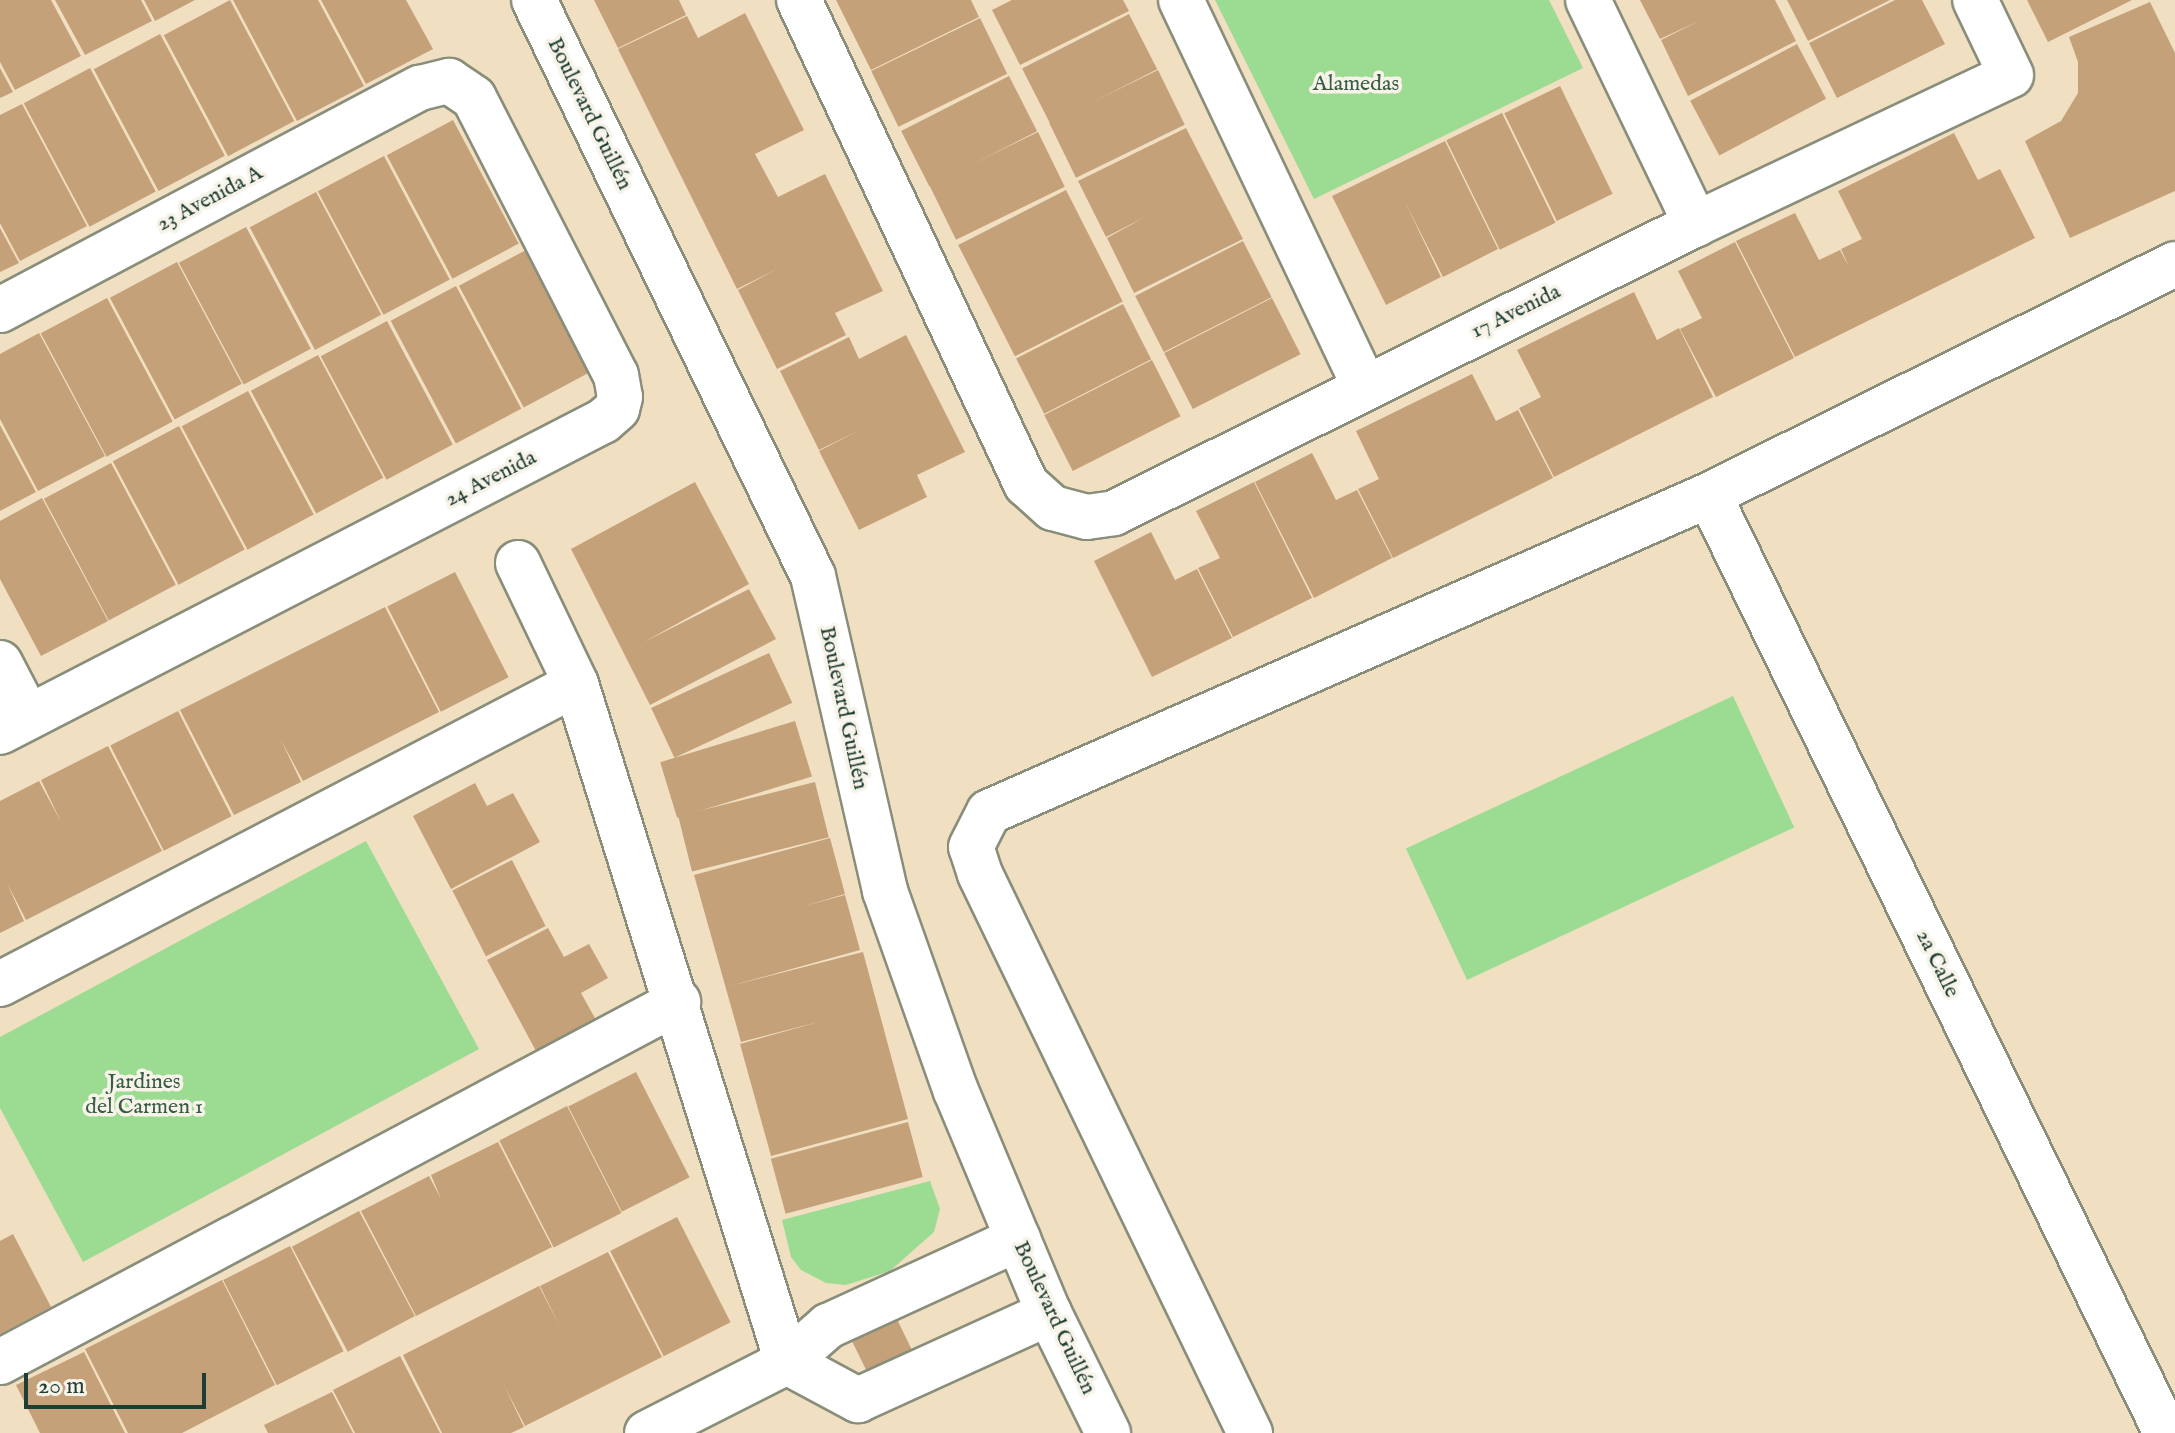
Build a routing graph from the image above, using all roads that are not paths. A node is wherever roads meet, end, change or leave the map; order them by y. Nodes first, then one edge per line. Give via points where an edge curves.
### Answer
1 (534, 0) edge
2 (799, 0) edge
3 (1181, 0) edge
4 (1588, 0) edge
5 (1975, 0) edge
6 (420, 88) joint
7 (1696, 224) junction
8 (2175, 264) edge
9 (0, 310) edge
10 (1365, 387) junction
11 (1709, 495) junction
12 (518, 563) dead end
13 (0, 663) edge
14 (576, 684) junction
15 (14, 724) edge
16 (0, 984) edge
17 (678, 1002) junction
18 (1018, 1239) junction
19 (1049, 1313) junction
20 (0, 1362) edge
21 (787, 1362) junction
22 (647, 1433) edge
23 (1108, 1433) edge
24 (1250, 1433) edge
25 (2166, 1433) edge

1 - 18 street, Boulevard Guillén via 813,576 885,891 956,1091
2 - 10 street, 17 Avenida via 1026,484 1042,502 1064,514 1114,513
3 - 10 street
4 - 7 street
5 - 7 street, 17 Avenida via 2011,75
6 - 9 street, 23 Avenida A
6 - 15 street, 24 Avenida via 449,81 474,98 616,375 617,409 603,421
7 - 10 street, 17 Avenida
8 - 11 street
11 - 24 street via 989,812 971,847
11 - 25 street, 2a Calle
12 - 14 street
13 - 15 street
14 - 16 street
14 - 17 street
17 - 20 street
17 - 21 street
18 - 19 street, Boulevard Guillén
18 - 21 street via 828,1326
19 - 21 street via 858,1400
19 - 23 street, Boulevard Guillén
21 - 22 street

